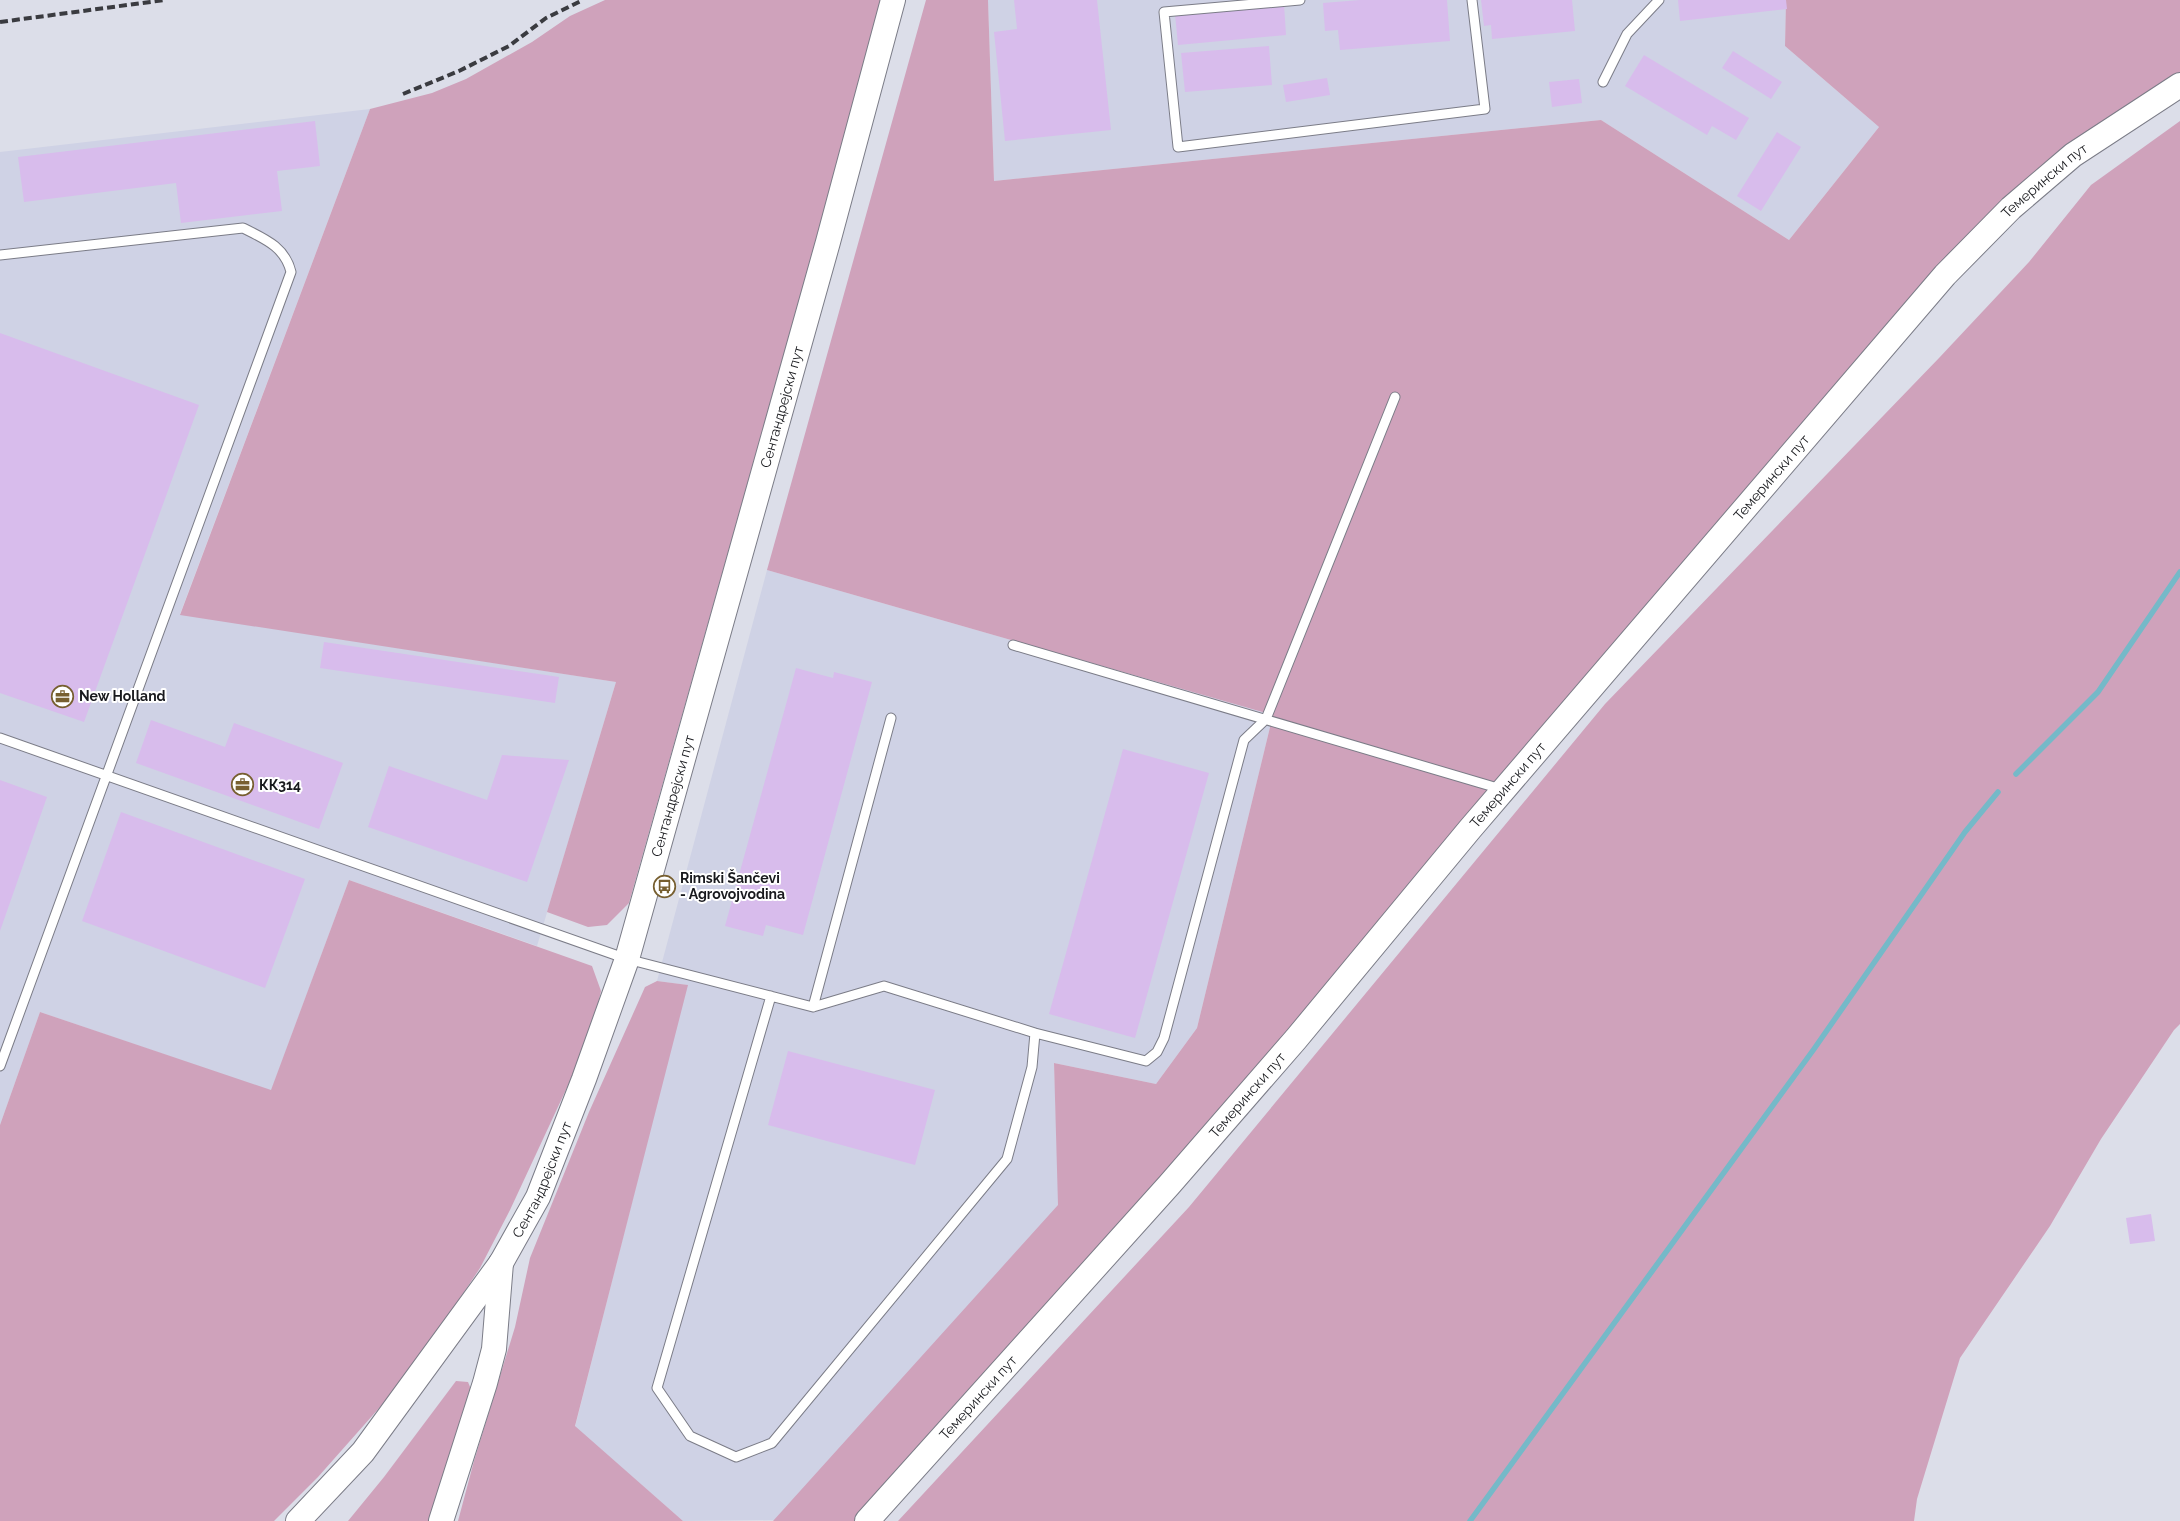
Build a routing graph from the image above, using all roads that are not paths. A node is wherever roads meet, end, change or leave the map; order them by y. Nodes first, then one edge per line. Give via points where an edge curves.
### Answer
1 (893, 0) edge
2 (1300, 0) edge
3 (1472, 0) edge
4 (1659, 0) edge
5 (1603, 82) dead end
6 (2180, 85) edge
7 (0, 255) edge
8 (1395, 397) dead end
9 (1013, 644) dead end
10 (891, 718) dead end
11 (1266, 719) junction
12 (0, 738) edge
13 (106, 774) junction
14 (1504, 790) junction
15 (627, 959) junction
16 (771, 996) junction
17 (813, 1007) junction
18 (1035, 1033) junction
19 (0, 1066) edge
20 (501, 1263) junction
21 (298, 1521) edge
22 (441, 1521) edge
23 (867, 1521) edge

1 - 15 main road, Сентандрејски пут
2 - 3 lane via 1164,12 1178,147 1485,109
4 - 5 lane via 1627,34
6 - 14 main road, Темерински пут via 2073,155 1978,240 1904,321
7 - 13 lane via 243,228 268,240 288,258 291,272
8 - 11 lane
9 - 11 lane
10 - 17 lane
11 - 14 lane
11 - 18 lane via 1244,740 1164,1038 1157,1052 1146,1061
12 - 13 lane
13 - 15 lane
13 - 19 lane
14 - 23 main road, Темерински пут via 1181,1171
15 - 16 lane
15 - 20 main road, Сентандрејски пут via 538,1197
16 - 17 lane
16 - 18 lane via 657,1388 690,1436 736,1456 772,1443 1007,1159 1032,1067
17 - 18 lane via 884,986
20 - 21 main road, Сентандрејски пут via 363,1452
20 - 22 main road via 494,1349

